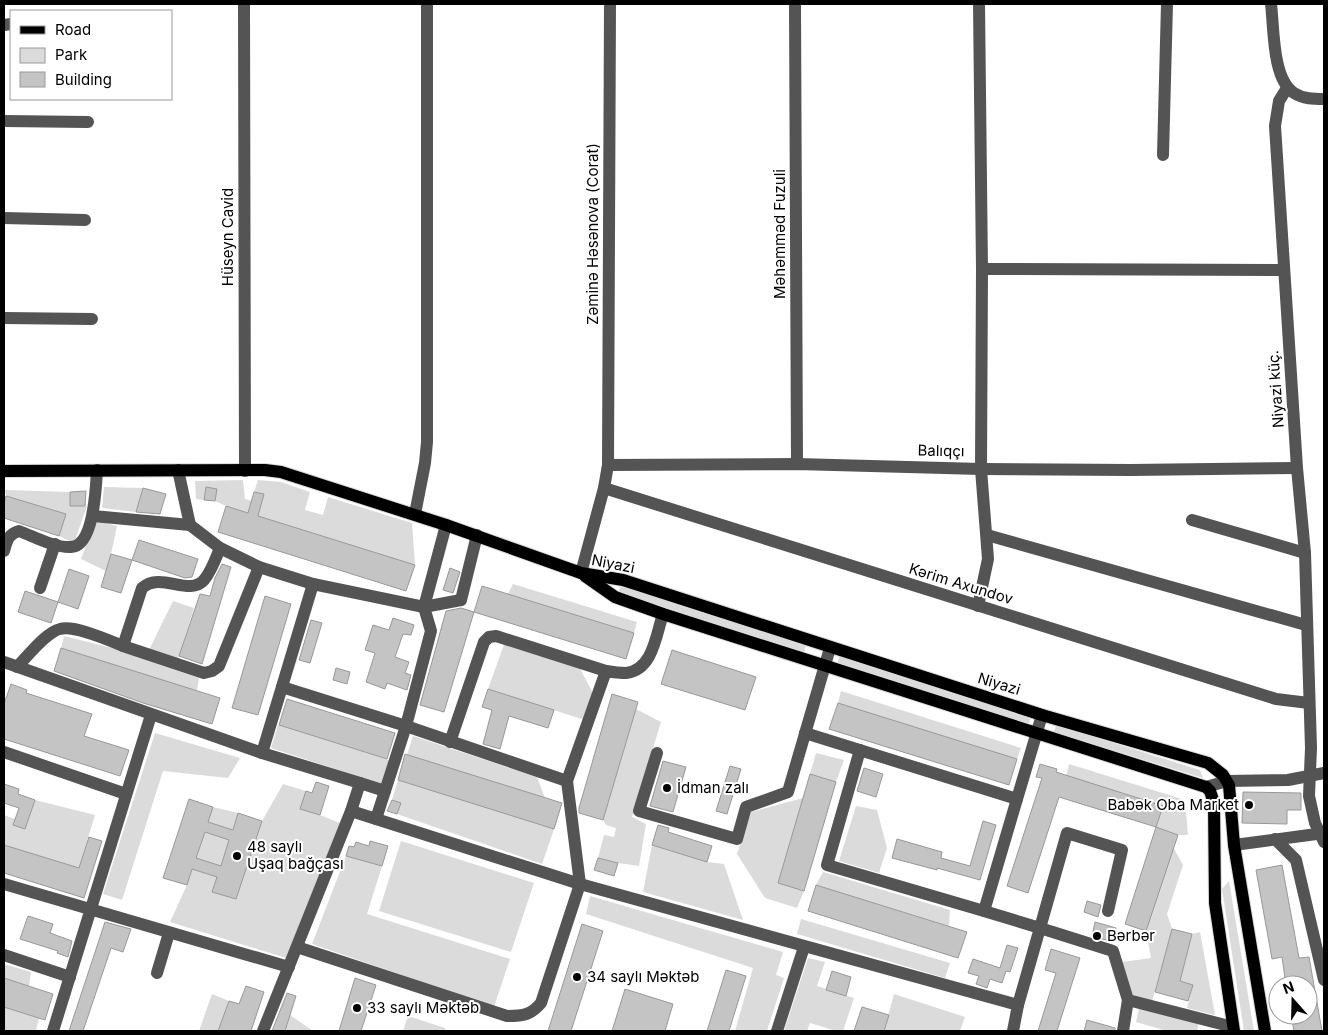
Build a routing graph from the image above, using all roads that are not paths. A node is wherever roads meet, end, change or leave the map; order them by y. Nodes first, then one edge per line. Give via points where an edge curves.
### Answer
1 (244, 4) edge
2 (427, 4) edge
3 (610, 4) edge
4 (795, 4) edge
5 (979, 4) edge
6 (1167, 4) edge
7 (1271, 4) edge
8 (1287, 88) junction
9 (1324, 99) edge
10 (4, 121) edge
11 (88, 122) dead end
12 (1163, 155) dead end
13 (4, 218) edge
14 (85, 220) dead end
15 (982, 269) junction
16 (1284, 270) junction
17 (4, 318) edge
18 (92, 319) dead end
19 (797, 464) junction
20 (608, 465) junction
21 (1297, 468) junction
22 (981, 469) junction
23 (97, 470) junction
24 (178, 470) junction
25 (4, 471) edge
26 (245, 471) junction
27 (604, 488) junction
28 (415, 514) junction
29 (93, 516) junction
30 (1192, 520) dead end
31 (446, 524) junction
32 (190, 525) junction
33 (477, 535) junction
34 (987, 535) junction
35 (55, 544) junction
36 (220, 548) junction
37 (4, 551) edge
38 (1305, 553) junction
39 (259, 567) junction
40 (581, 574) junction
41 (313, 584) junction
42 (40, 588) dead end
43 (978, 606) junction
44 (424, 607) junction
45 (663, 614) junction
46 (1306, 625) junction
47 (123, 646) junction
48 (830, 648) junction
49 (4, 662) edge
50 (824, 666) junction
51 (17, 668) junction
52 (606, 671) junction
53 (282, 687) junction
54 (1309, 703) junction
55 (1042, 714) junction
56 (151, 715) junction
57 (406, 726) junction
58 (805, 733) junction
59 (1037, 734) junction
60 (450, 742) junction
61 (860, 750) junction
62 (4, 752) edge
63 (262, 753) junction
64 (657, 753) dead end
65 (1324, 773) edge
66 (1309, 777) junction
67 (567, 780) junction
68 (1227, 780) junction
69 (360, 783) junction
70 (1206, 787) junction
71 (385, 791) junction
72 (126, 794) junction
73 (1017, 799) junction
74 (351, 812) junction
75 (376, 819) junction
76 (1323, 836) edge
77 (1276, 838) junction
78 (1234, 845) junction
79 (4, 884) edge
80 (580, 884) junction
81 (91, 910) junction
82 (984, 911) junction
83 (1108, 911) dead end
84 (1040, 928) junction
85 (169, 933) junction
86 (297, 947) junction
87 (804, 947) junction
88 (4, 955) edge
89 (289, 967) junction
90 (157, 974) dead end
91 (70, 976) junction
92 (1324, 980) edge
93 (1128, 1000) junction
94 (1018, 1005) junction
95 (1234, 1029) edge
96 (53, 1031) edge
97 (263, 1031) edge
98 (777, 1031) edge
99 (1014, 1031) edge
100 (1123, 1031) edge
101 (1264, 1031) edge

1 - 26 street, Hüseyn Cavid
2 - 28 street via 427,442
3 - 20 street, Zəminə Həsənova (Corat)
4 - 19 street, Məhəmməd Fuzuli
5 - 15 street
6 - 12 street
7 - 8 street via 1277,61
8 - 9 street via 1301,97
8 - 16 street, Niyazi küç. via 1279,101 1275,126
10 - 11 street
13 - 14 street
15 - 16 street
15 - 22 street
16 - 21 street, Niyazi küç.
17 - 18 street
19 - 20 street, Balıqçı
19 - 22 street, Balıqçı
20 - 27 street
21 - 22 street, Balıqçı
21 - 38 street, Niyazi küç.
22 - 34 street
23 - 24 main road
23 - 25 main road
23 - 29 street
24 - 26 main road
24 - 32 street
26 - 28 main road via 281,472
27 - 40 street
27 - 43 street, Kərim Axundov
28 - 31 main road
29 - 32 street
29 - 35 street via 77,546
30 - 38 street
31 - 33 main road
31 - 44 street
32 - 36 street
33 - 40 main road
33 - 44 street via 461,600
34 - 43 street via 988,559
34 - 46 street
35 - 37 street via 19,532 8,537
35 - 42 street
36 - 39 street
36 - 47 street via 205,580 198,585 156,581 142,588
38 - 46 street, Niyazi küç.
39 - 41 street
39 - 47 street via 219,666 212,671 204,672
40 - 45 main road, Niyazi via 615,597
40 - 48 main road, Niyazi via 624,580
41 - 44 street
41 - 53 street
43 - 54 street, Kərim Axundov via 1276,699
44 - 57 street via 431,631
45 - 50 main road, Niyazi
45 - 52 street via 649,659 640,668 626,673
46 - 54 street, Niyazi küç.
47 - 51 street via 71,628 60,629 51,633
48 - 50 street
48 - 55 main road, Niyazi
49 - 51 street
50 - 58 street
50 - 59 main road, Niyazi
51 - 56 street
52 - 60 street via 496,636 489,637 484,642
52 - 67 street
53 - 57 street
53 - 63 street
54 - 66 street, Niyazi küç.
55 - 59 street
55 - 68 main road, Niyazi via 1200,760 1213,766
56 - 63 street
56 - 72 street
57 - 60 street
57 - 71 street
58 - 61 street
58 - 64 street via 788,792 746,807 737,839 639,812
59 - 70 main road, Niyazi
59 - 73 street
60 - 67 street
61 - 73 street
61 - 82 street via 827,864
62 - 72 street
63 - 69 street
65 - 66 street
66 - 68 street
66 - 76 street, Niyazi küç. via 1312,812
67 - 80 street
68 - 70 street
68 - 78 main road
69 - 71 street
69 - 74 street
70 - 95 main road via 1215,811 1215,903
71 - 75 street
72 - 81 street
73 - 82 street
74 - 75 street
74 - 86 street
75 - 80 street
76 - 77 street
77 - 78 street
77 - 92 street via 1296,860
78 - 101 main road
79 - 81 street
80 - 86 street via 541,1003 524,1016 508,1016
80 - 87 street
81 - 85 street
81 - 91 street
82 - 84 street
83 - 84 street via 1122,850 1067,833
84 - 93 street via 1113,952
84 - 94 street
85 - 89 street
85 - 90 street
86 - 89 street
87 - 94 street
87 - 98 street
88 - 91 street
89 - 97 street
91 - 96 street
93 - 95 street
93 - 100 street
94 - 99 street

